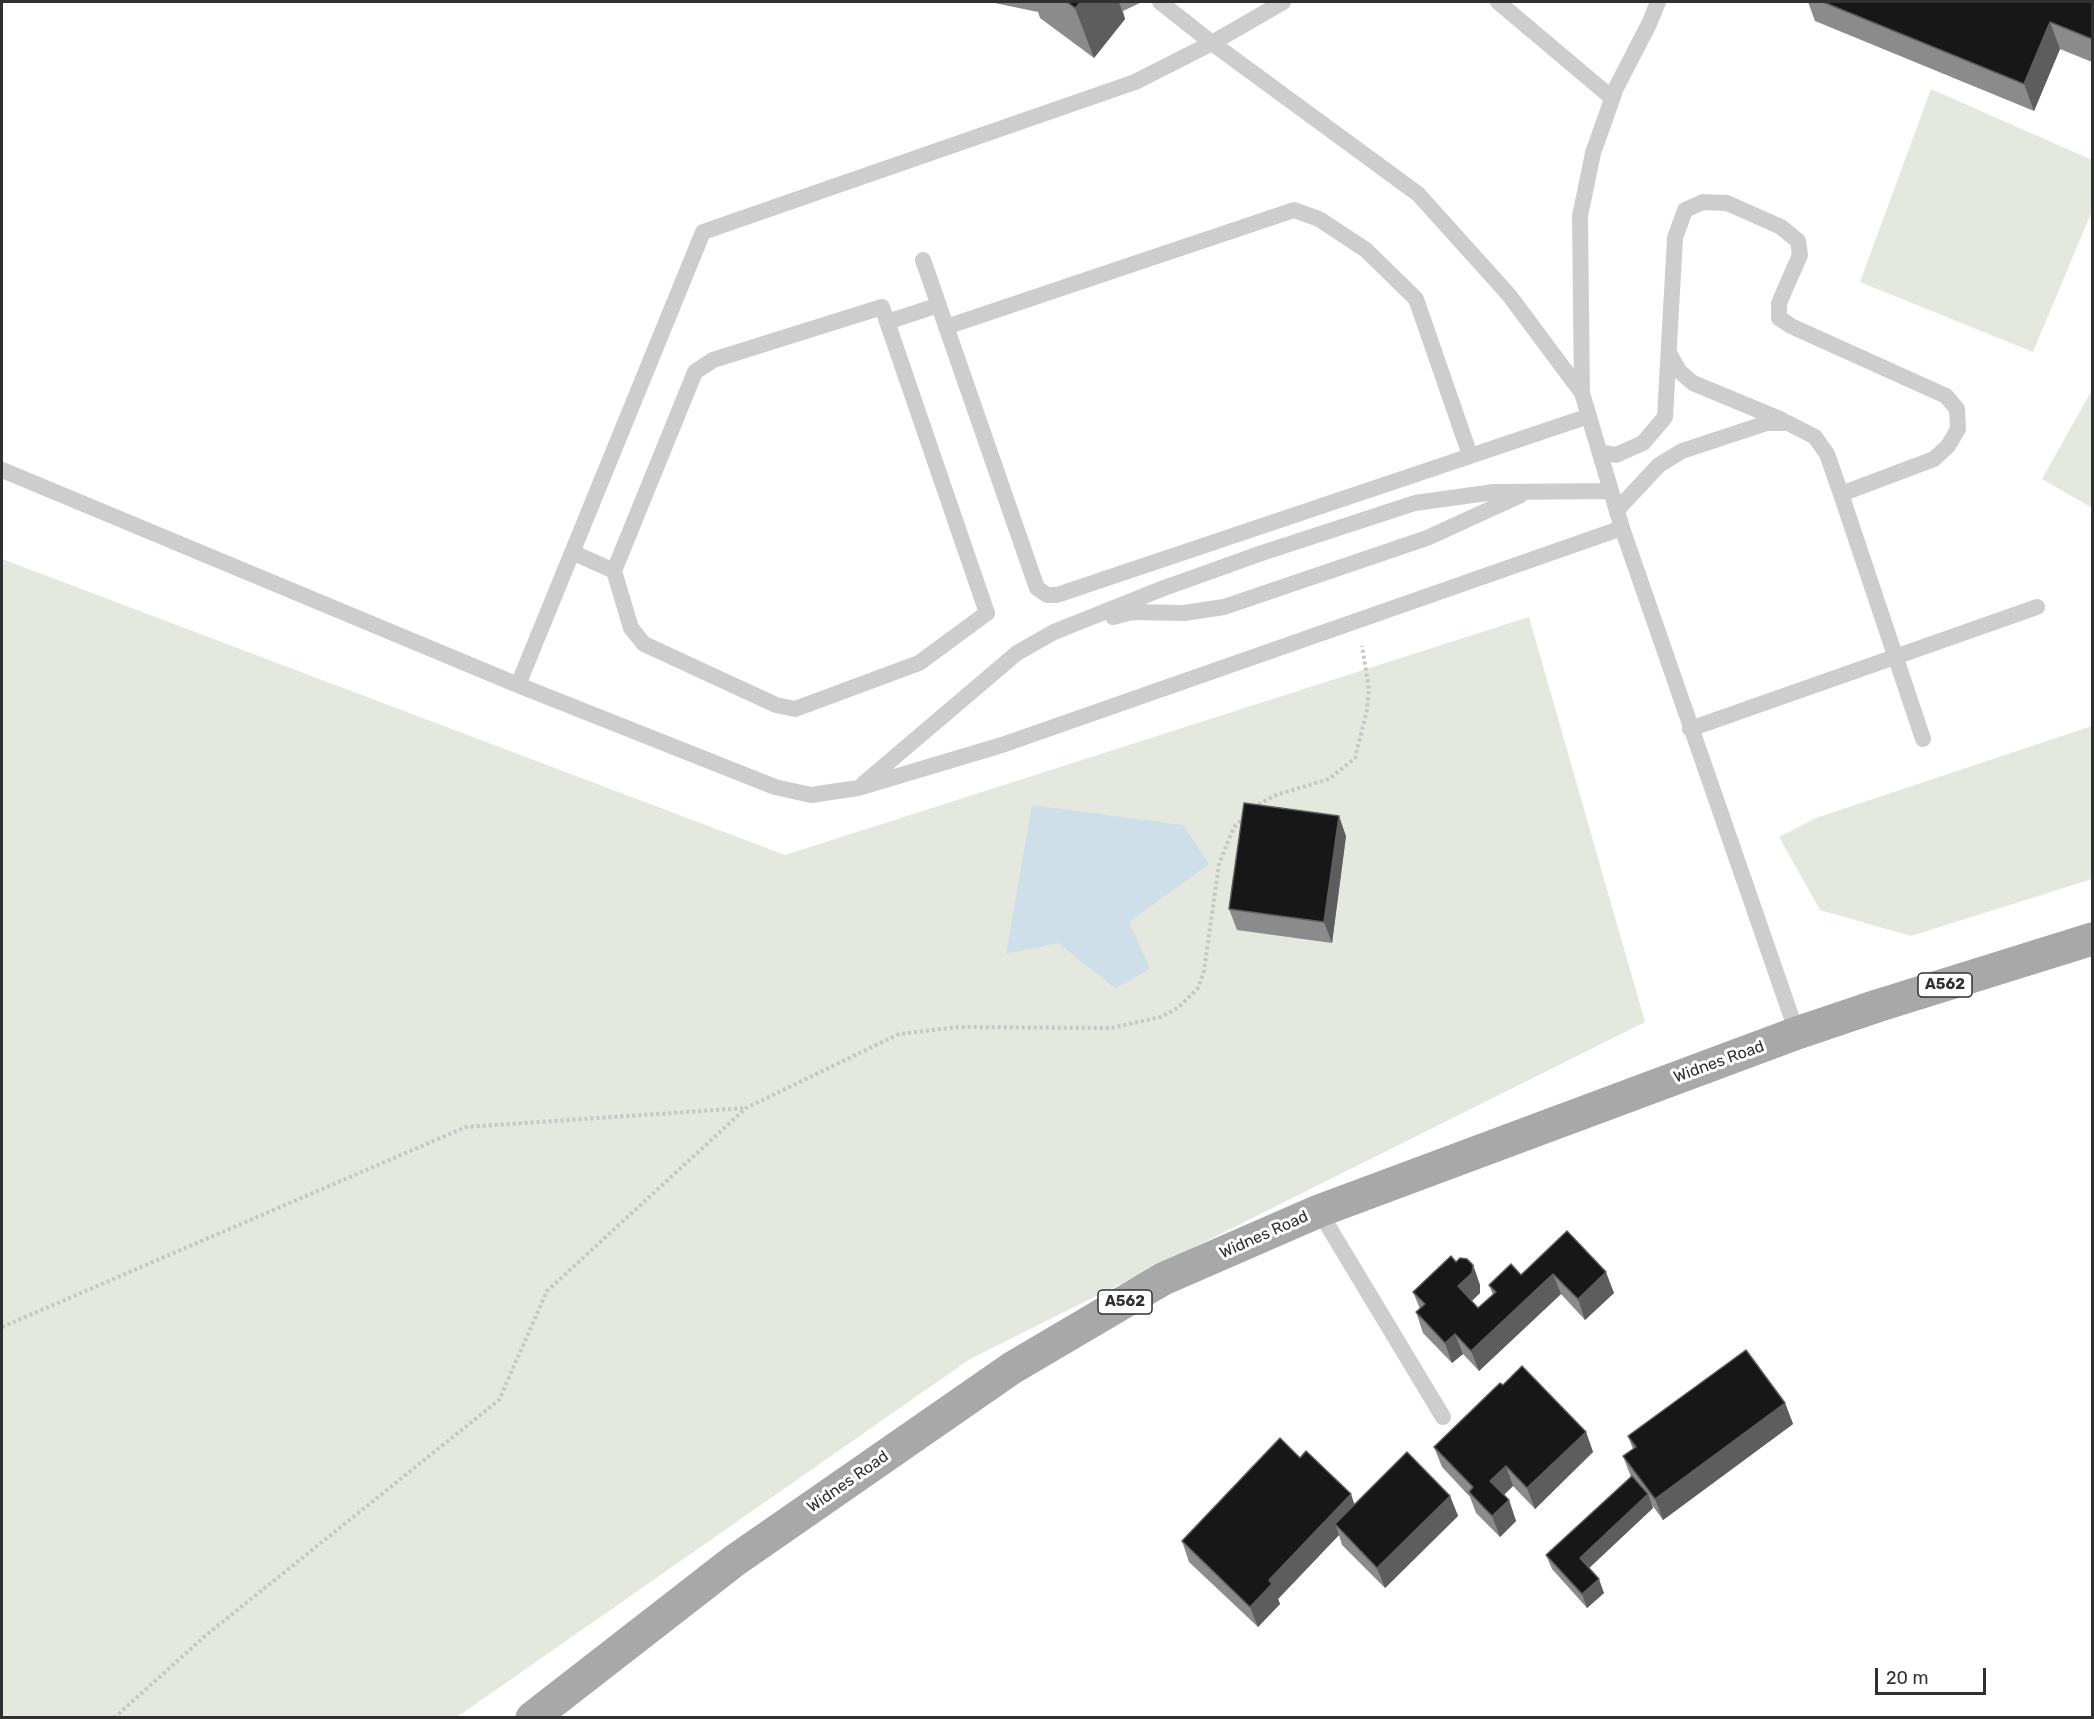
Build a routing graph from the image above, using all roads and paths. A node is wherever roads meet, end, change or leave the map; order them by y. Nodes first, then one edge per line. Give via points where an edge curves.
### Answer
1 (1160, 2) edge
2 (1283, 2) edge
3 (1498, 2) edge
4 (1658, 2) edge
5 (1520, 9) edge
6 (1212, 42) junction
7 (1612, 98) junction
8 (923, 260) dead end
9 (939, 305) junction
10 (887, 322) junction
11 (946, 327) junction
12 (1669, 353) junction
13 (1582, 393) junction
14 (1589, 416) junction
15 (1788, 423) junction
16 (1600, 452) junction
17 (1470, 455) junction
18 (2, 470) edge
19 (1611, 491) junction
20 (1530, 492) junction
21 (1841, 494) junction
22 (1617, 510) junction
23 (1622, 528) junction
24 (572, 552) junction
25 (614, 571) junction
26 (2037, 607) dead end
27 (1354, 622) junction
28 (1054, 632) junction
29 (1896, 657) junction
30 (518, 685) junction
31 (1690, 729) junction
32 (1923, 739) dead end
33 (858, 788) junction
34 (2092, 939) edge
35 (1797, 1034) junction
36 (746, 1108) junction
37 (1319, 1211) junction
38 (2, 1327) edge
39 (1443, 1417) dead end
40 (114, 1718) edge
41 (532, 1718) edge

1 - 6 lane
2 - 6 lane
3 - 5 lane
4 - 7 lane
5 - 7 lane
6 - 13 lane via 1418,194 1509,295
6 - 24 lane via 1135,82 703,232
7 - 13 lane via 1593,153 1580,216
8 - 9 lane
9 - 10 lane
9 - 11 lane
10 - 25 lane via 882,307 713,360 695,372
10 - 25 lane via 987,613 919,663 795,709 776,705 644,644 631,628
11 - 17 lane via 1294,210 1319,219 1366,250 1416,299
11 - 17 lane via 1037,588 1047,596
12 - 15 lane via 1679,371 1693,383
12 - 16 lane via 1665,417 1643,443 1616,455
12 - 21 lane via 1675,238 1685,210 1702,202 1727,203 1781,226 1797,241 1800,255 1779,303 1779,318 1946,396 1957,409 1958,429 1934,459
13 - 14 lane
14 - 16 lane
14 - 17 lane
15 - 21 lane via 1815,437 1827,454
15 - 22 lane via 1767,423 1682,451 1659,465
16 - 19 lane
18 - 30 lane
19 - 20 lane
19 - 22 lane
20 - 28 lane via 1494,492 1415,503 1164,588
20 - 28 lane via 1427,538 1224,607 1184,613 1132,612
21 - 29 lane
22 - 23 lane
23 - 27 lane
23 - 31 lane
24 - 25 lane
24 - 30 lane
26 - 29 lane
27 - 33 lane via 1002,745
27 - 36 path via 1368,689 1355,758 1329,779 1256,805 1234,827 1219,864 1204,971 1197,988 1179,1007 1161,1017 1111,1028 959,1027 899,1034
28 - 33 lane via 1017,653
29 - 31 lane
29 - 32 lane
30 - 33 lane via 775,788 811,795
31 - 35 lane
34 - 35 main road, Widnes Road / A562
35 - 37 main road, Widnes Road / A562
36 - 38 path via 466,1126
36 - 40 path via 547,1291 499,1401 206,1636
37 - 39 lane
37 - 41 main road, Widnes Road / A562 via 1163,1279 1012,1368 734,1561

